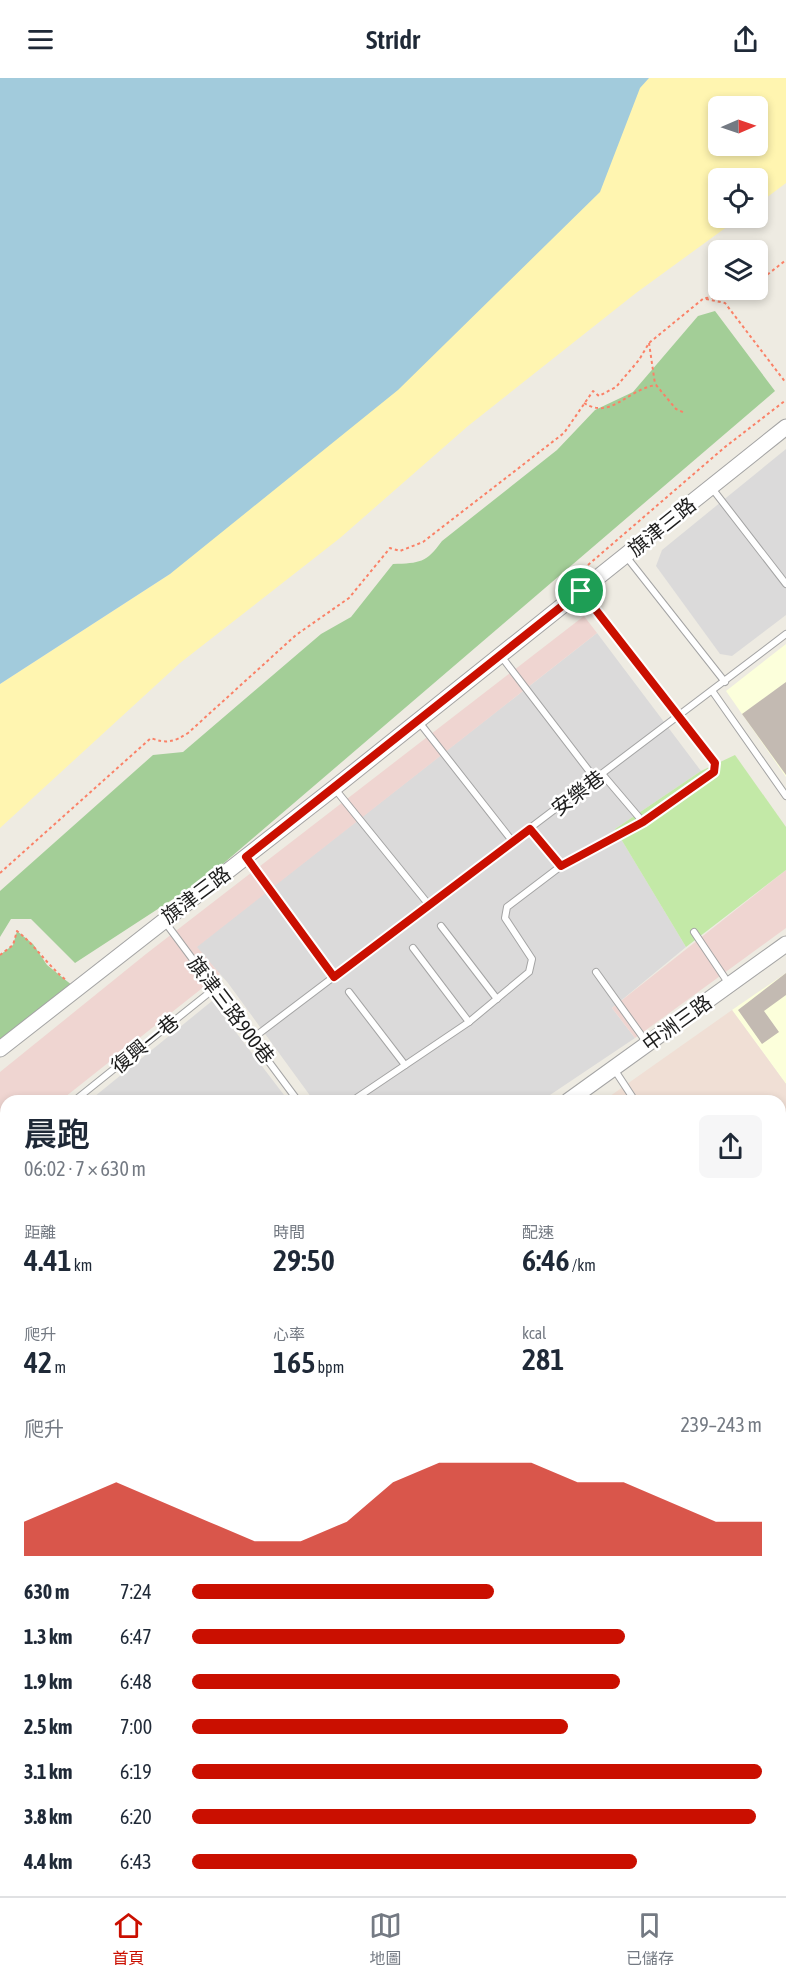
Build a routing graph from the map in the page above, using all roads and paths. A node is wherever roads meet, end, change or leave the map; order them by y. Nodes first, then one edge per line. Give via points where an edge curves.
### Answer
1 (786, 260) edge
2 (768, 274) edge
3 (704, 298) junction
4 (708, 298) edge
5 (649, 343) junction
6 (786, 384) edge
7 (656, 385) junction
8 (584, 403) junction
9 (685, 413) dead end
10 (786, 427) edge
11 (711, 487) junction
12 (625, 555) junction
13 (786, 584) edge
14 (581, 591) junction
15 (786, 634) edge
16 (500, 655) junction
17 (725, 682) junction
18 (713, 692) junction
19 (681, 716) junction
20 (418, 721) junction
21 (603, 775) junction
22 (596, 780) junction
23 (334, 788) junction
24 (786, 796) edge
25 (643, 822) junction
26 (530, 829) junction
27 (513, 842) junction
28 (246, 857) junction
29 (561, 866) junction
30 (0, 873) edge
31 (429, 905) junction
32 (162, 919) junction
33 (441, 926) dead end
34 (694, 932) dead end
35 (786, 944) edge
36 (412, 948) dead end
37 (0, 955) edge
38 (596, 972) dead end
39 (334, 977) junction
40 (730, 985) junction
41 (73, 986) dead end
42 (215, 987) junction
43 (349, 992) dead end
44 (497, 999) junction
45 (469, 1022) junction
46 (253, 1038) junction
47 (648, 1044) junction
48 (0, 1049) edge
49 (405, 1065) junction
50 (613, 1069) junction
51 (81, 1095) edge
52 (294, 1095) edge
53 (361, 1095) edge
54 (576, 1095) edge
55 (631, 1095) edge
56 (236, 1896) edge
57 (256, 1896) edge

1 - 2 path
3 - 4 path
3 - 5 path
3 - 6 path via 725,303
5 - 7 path
5 - 8 path via 616,387 599,396 593,392
7 - 8 path via 640,388 606,410 595,410
7 - 9 path via 676,409
8 - 30 path via 564,433 423,542 400,551 390,549 349,598 296,635 188,733 176,741 151,738
10 - 11 street, 旗津三路
11 - 12 street, 旗津三路
11 - 13 lane
12 - 14 street, 旗津三路
12 - 17 lane
14 - 16 street, 旗津三路
14 - 19 lane
15 - 17 lane, 安樂巷
16 - 20 street, 旗津三路
16 - 22 lane
17 - 18 lane, 安樂巷
18 - 19 lane, 安樂巷
18 - 24 lane
19 - 21 lane, 安樂巷
19 - 25 lane via 716,768
20 - 23 street, 旗津三路
20 - 27 lane
21 - 22 lane, 安樂巷
21 - 25 lane
22 - 26 lane, 安樂巷
23 - 28 street, 旗津三路
23 - 31 lane
25 - 29 lane
26 - 27 lane, 安樂巷
26 - 29 lane
27 - 31 lane, 安樂巷
28 - 32 street, 旗津三路
28 - 39 lane
29 - 44 lane via 504,913 532,958 532,965
31 - 39 lane, 安樂巷
32 - 42 lane, 旗津三路900巷
32 - 48 street, 旗津三路
33 - 44 lane
34 - 40 lane
35 - 40 street, 中洲三路
36 - 45 lane
37 - 41 path via 13,945 17,931 33,944 47,965
38 - 47 lane
39 - 46 lane, 安樂巷
40 - 47 street, 中洲三路
42 - 46 lane, 旗津三路900巷
42 - 51 lane, 復興一巷
43 - 49 lane
44 - 45 lane
45 - 49 lane
46 - 52 lane, 旗津三路900巷
47 - 50 street, 中洲三路
49 - 53 lane
50 - 54 street, 中洲三路
50 - 55 lane
56 - 57 lane

